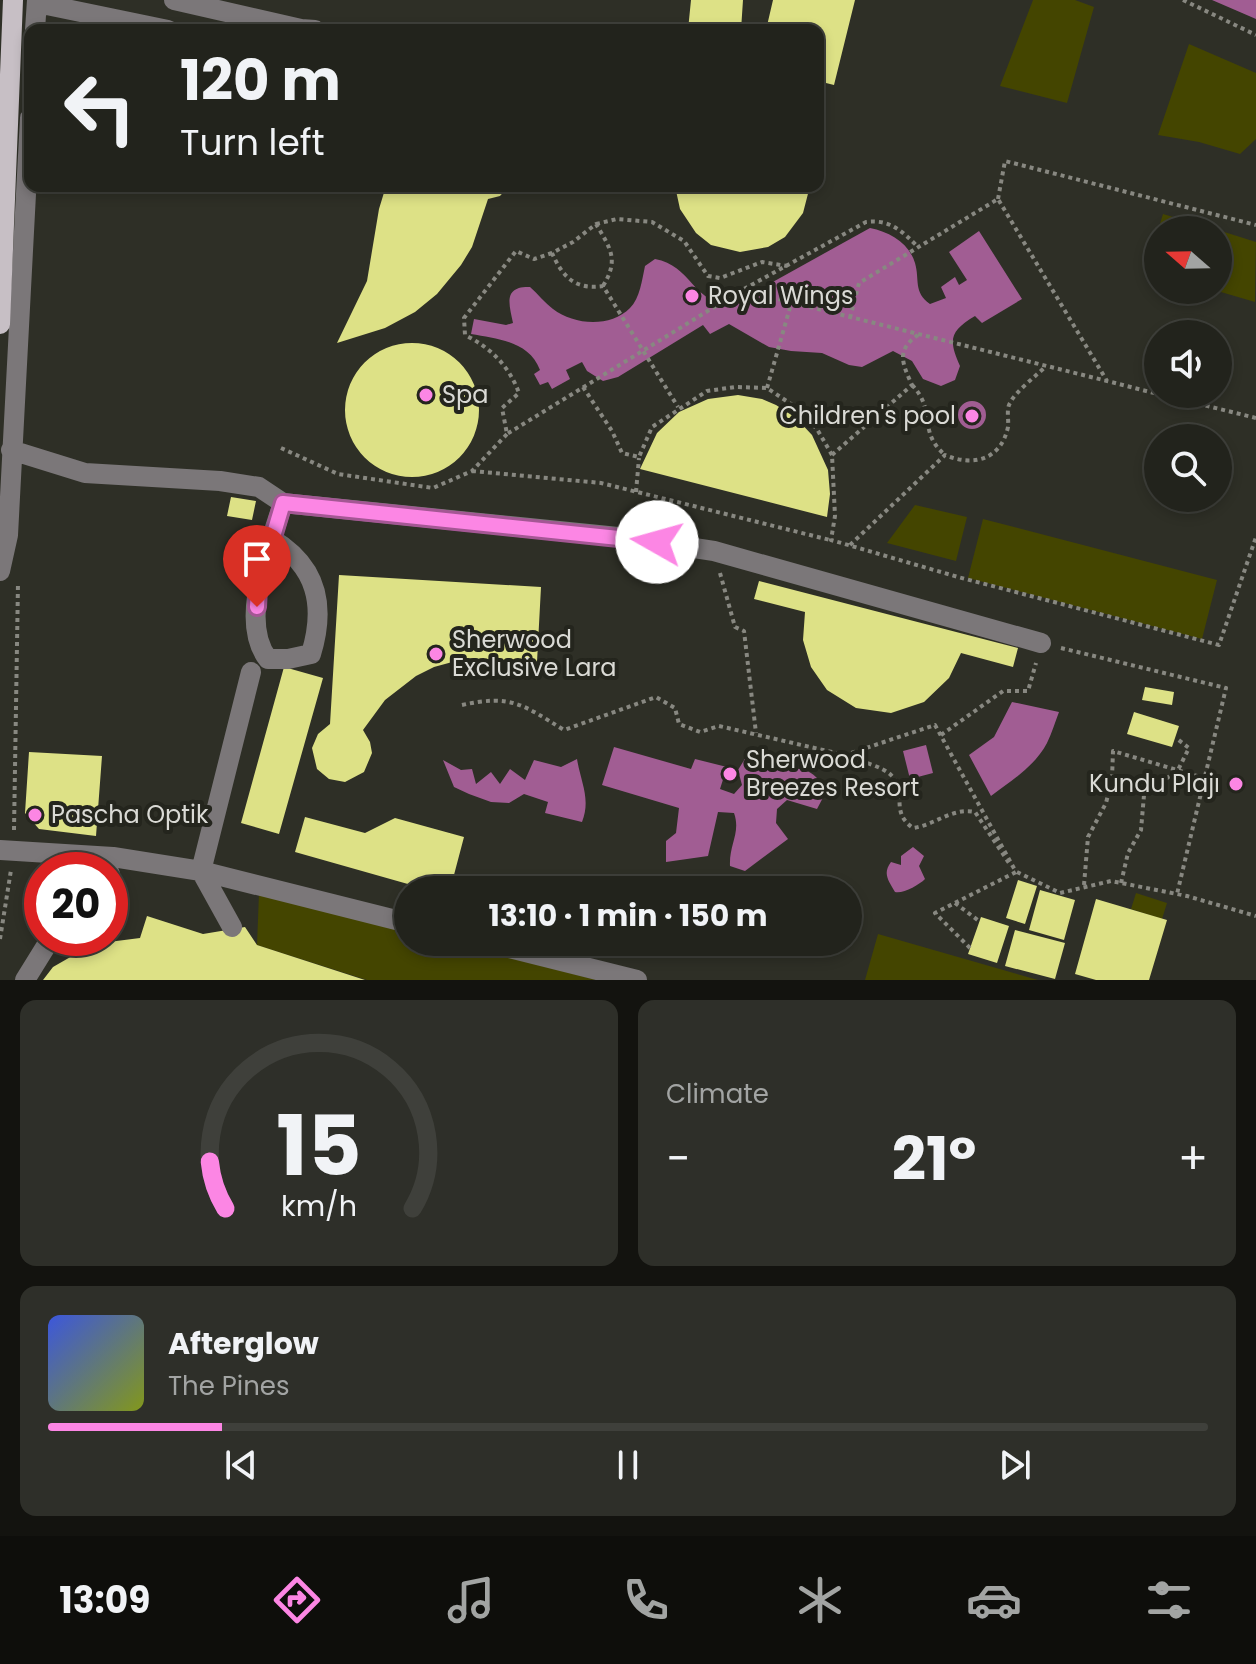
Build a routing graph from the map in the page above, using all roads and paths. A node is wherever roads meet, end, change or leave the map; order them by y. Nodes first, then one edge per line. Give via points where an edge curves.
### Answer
1 (13, 0) edge
2 (174, 0) edge
3 (37, 1) edge
4 (1187, 1) edge
5 (35, 24) edge
6 (141, 24) edge
7 (287, 24) edge
8 (1256, 35) edge
9 (26, 192) edge
10 (998, 199) junction
11 (596, 224) junction
12 (1256, 225) edge
13 (918, 247) junction
14 (552, 253) junction
15 (787, 266) junction
16 (603, 286) junction
17 (742, 290) junction
18 (791, 304) junction
19 (850, 318) junction
20 (0, 324) edge
21 (918, 335) junction
22 (641, 351) junction
23 (1045, 367) junction
24 (1107, 381) junction
25 (912, 385) junction
26 (583, 387) junction
27 (767, 388) junction
28 (1144, 390) edge
29 (678, 407) junction
30 (1215, 408) edge
31 (1256, 418) edge
32 (507, 434) junction
33 (281, 448) dead end
34 (11, 450) junction
35 (832, 455) junction
36 (945, 455) junction
37 (639, 457) junction
38 (472, 471) junction
39 (636, 492) junction
40 (283, 503) junction
41 (1256, 537) edge
42 (272, 539) junction
43 (831, 540) junction
44 (850, 545) junction
45 (714, 551) junction
46 (0, 571) edge
47 (1041, 643) junction
48 (251, 672) dead end
49 (462, 705) dead end
50 (756, 733) junction
51 (941, 735) junction
52 (1176, 738) dead end
53 (845, 755) junction
54 (1178, 770) junction
55 (1204, 778) junction
56 (0, 850) edge
57 (34, 852) edge
58 (128, 859) edge
59 (201, 871) junction
60 (1016, 872) junction
61 (1121, 883) junction
62 (1084, 886) junction
63 (1177, 894) junction
64 (955, 903) junction
65 (1256, 916) edge
66 (394, 919) edge
67 (979, 921) dead end
68 (232, 927) dead end
69 (970, 948) dead end
70 (40, 956) edge
71 (541, 956) edge
72 (25, 980) edge
73 (637, 980) edge

1 - 20 main road
2 - 7 lane
3 - 5 lane
3 - 6 lane
4 - 8 path
9 - 34 lane
10 - 12 path via 1005,161
10 - 13 path
10 - 24 path
11 - 14 path
11 - 15 path via 617,219 652,222 684,241 708,276 720,278 762,262
11 - 16 path via 613,257
13 - 15 path via 899,228 881,220 866,222
13 - 19 path via 859,283
14 - 16 path via 569,280 586,288
14 - 32 path via 534,259 516,251 464,318 465,335 500,359 517,386 519,393 502,408
15 - 17 path
16 - 22 path
17 - 18 path
17 - 22 path
18 - 19 path
18 - 27 path
19 - 21 path
21 - 23 path
21 - 25 path via 906,343 902,359
22 - 26 path
22 - 29 path
23 - 24 path
23 - 36 path via 1009,403 1005,439 991,455 961,461
24 - 28 path
25 - 35 path
25 - 36 path via 923,396 927,432
26 - 32 path
26 - 37 path via 622,453
27 - 29 path via 707,391
27 - 35 path via 817,429
29 - 37 path via 652,427
30 - 31 path
32 - 38 path
33 - 38 path via 338,474 433,488
34 - 40 lane via 85,473 259,487
34 - 46 lane via 8,535
35 - 43 path
36 - 44 path
37 - 39 path
38 - 39 path via 601,483
39 - 43 path
40 - 42 lane
40 - 45 lane
41 - 44 path via 1219,645
42 - 42 lane via 258,587 259,648 268,659 311,654 315,585 290,550
43 - 44 path
45 - 47 lane
45 - 50 path via 735,627 744,631
47 - 51 path via 1028,691 1003,691
47 - 55 path via 1226,688
48 - 59 lane
49 - 50 path via 512,701 564,730 656,697 675,708 679,724 700,732 719,726
50 - 53 path
51 - 53 path via 935,725
51 - 60 path
52 - 54 path via 1189,748
53 - 60 path via 891,774 897,783 899,812 913,828 965,809 975,812
54 - 55 path
54 - 61 path via 1144,795 1141,830 1128,853
54 - 62 path via 1113,751 1106,803 1088,837
55 - 63 path
56 - 57 lane
58 - 59 lane
59 - 66 lane
59 - 68 lane
60 - 62 path via 1060,893
60 - 64 path
61 - 62 path
61 - 63 path
63 - 65 path
64 - 67 path
64 - 69 path via 935,913
70 - 72 lane
71 - 73 lane

